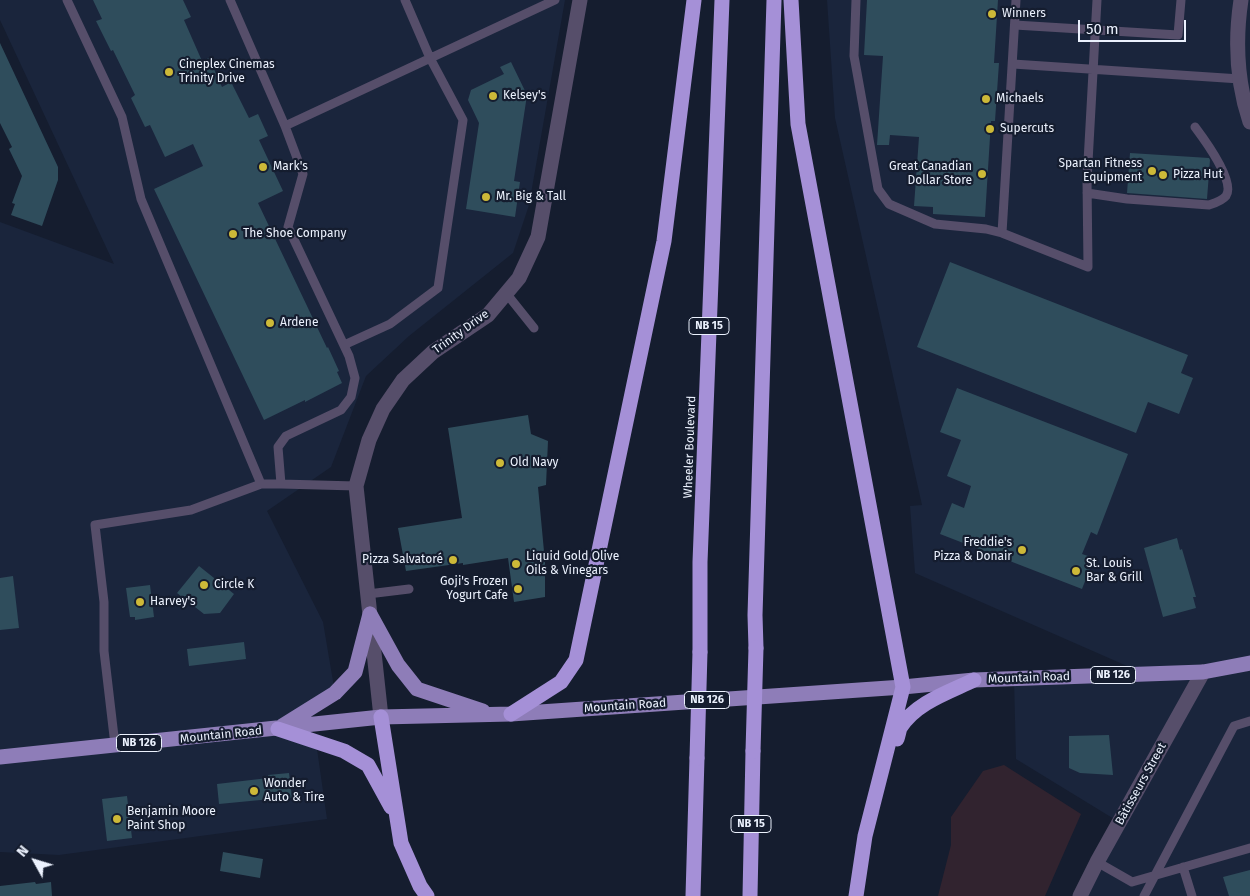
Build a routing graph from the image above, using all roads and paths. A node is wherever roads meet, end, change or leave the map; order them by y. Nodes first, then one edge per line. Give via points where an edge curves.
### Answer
1 (68, 0) edge
2 (230, 0) edge
3 (405, 0) edge
4 (555, 0) edge
5 (580, 0) edge
6 (694, 0) edge
7 (722, 0) edge
8 (774, 0) edge
9 (791, 0) edge
10 (856, 0) edge
11 (1016, 0) edge
12 (1097, 0) edge
13 (1180, 0) edge
14 (1241, 0) edge
15 (1015, 25) junction
16 (1095, 30) junction
17 (430, 58) junction
18 (1013, 64) junction
19 (1092, 69) junction
20 (1240, 79) junction
21 (1250, 122) edge
22 (285, 126) junction
23 (1195, 126) dead end
24 (1087, 193) junction
25 (1002, 233) junction
26 (506, 293) junction
27 (534, 328) dead end
28 (344, 345) junction
29 (262, 484) junction
30 (281, 484) junction
31 (356, 486) junction
32 (408, 589) dead end
33 (368, 594) junction
34 (370, 614) junction
35 (1250, 663) edge
36 (1203, 672) junction
37 (974, 680) junction
38 (903, 687) junction
39 (492, 714) junction
40 (511, 714) junction
41 (381, 717) junction
42 (1250, 721) edge
43 (278, 729) junction
44 (115, 746) junction
45 (0, 757) edge
46 (397, 818) junction
47 (1250, 848) edge
48 (1097, 862) junction
49 (1184, 868) junction
50 (1155, 875) junction
51 (860, 878) junction
52 (427, 896) edge
53 (693, 896) edge
54 (750, 896) edge
55 (856, 896) edge
56 (1080, 896) edge
57 (1144, 896) edge
58 (1192, 896) edge

1 - 29 lane via 122,117 141,199
2 - 22 lane
3 - 17 lane
4 - 17 lane
5 - 26 street, Trinity Drive via 538,237 519,278
6 - 40 highway via 664,241 576,660 561,682
7 - 53 highway, Wheeler Boulevard / NB 15, bridge via 700,562
8 - 54 highway, NB 15, bridge via 755,615
9 - 38 highway via 798,124
10 - 25 lane via 854,56 878,189 889,204 935,224
11 - 15 lane
12 - 16 lane
13 - 16 lane via 1178,35
14 - 20 street via 1237,41
15 - 16 lane
15 - 18 lane
16 - 19 lane
17 - 22 lane
17 - 28 lane via 463,120 438,288 390,324
18 - 19 lane
18 - 25 lane
19 - 20 lane
19 - 24 lane
20 - 21 street
22 - 28 lane via 303,174 288,226
23 - 24 lane via 1215,154 1229,185 1227,195 1220,201 1209,205
24 - 25 lane via 1088,268
26 - 27 lane
26 - 31 street, Trinity Drive via 488,315 433,352 403,380 383,410 369,440
28 - 30 lane via 355,378 351,397 341,410 286,436 278,447
29 - 30 lane
29 - 44 lane via 191,510 96,525 104,602 104,651
30 - 31 lane
31 - 33 street, Trinity Drive
32 - 33 lane
33 - 34 street, Trinity Drive
34 - 39 main road via 398,665 417,689
34 - 41 street, Trinity Drive
34 - 43 main road via 355,672 335,693
35 - 36 main road, Mountain Road / NB 126
36 - 37 main road, Mountain Road / NB 126
36 - 48 street, Bâtisseurs Street
37 - 38 main road, Mountain Road / NB 126
37 - 51 highway via 927,702 900,729
38 - 40 main road, Mountain Road / NB 126
38 - 51 highway via 865,836
39 - 40 main road, Mountain Road / NB 126
39 - 41 main road, Mountain Road / NB 126
41 - 43 main road, Mountain Road / NB 126
41 - 46 highway
42 - 50 lane via 1234,726
43 - 44 main road, Mountain Road / NB 126
43 - 46 highway via 344,751 368,765
44 - 45 main road, Mountain Road / NB 126
46 - 52 highway via 401,844
47 - 49 lane
48 - 50 lane via 1132,882
48 - 56 street, Bâtisseurs Street
49 - 50 lane
49 - 58 lane
50 - 57 lane
51 - 55 highway

